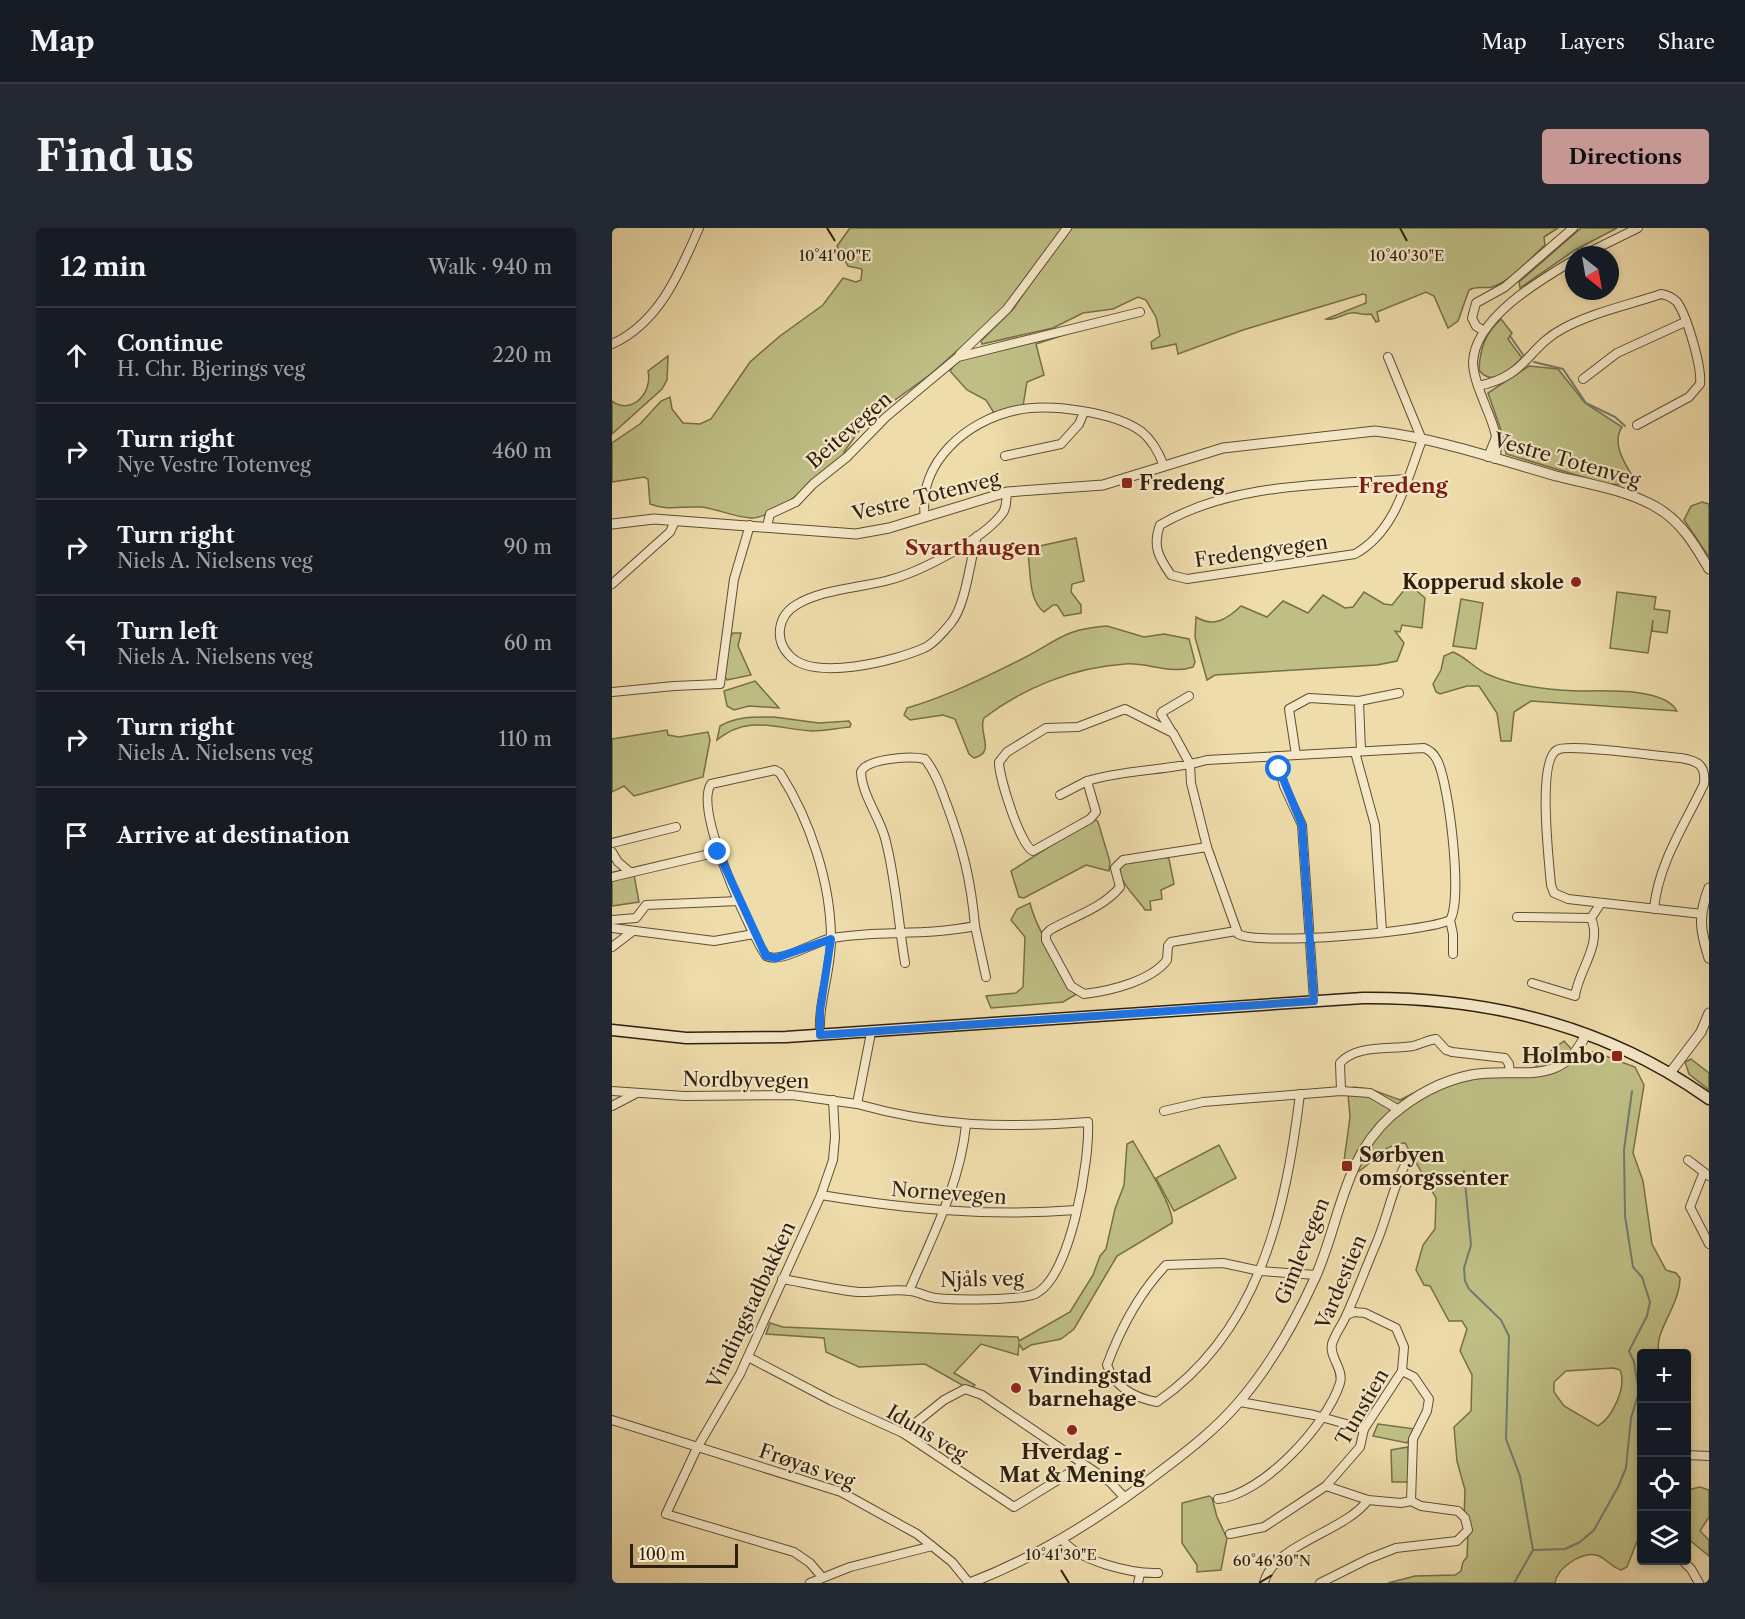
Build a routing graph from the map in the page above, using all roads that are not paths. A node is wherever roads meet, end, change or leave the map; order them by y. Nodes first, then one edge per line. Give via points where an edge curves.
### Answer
1 (699, 228) edge
2 (1067, 228) edge
3 (1573, 228) edge
4 (1638, 228) edge
5 (1601, 246) edge
6 (1565, 266) edge
7 (1140, 312) dead end
8 (1685, 322) junction
9 (1484, 331) junction
10 (612, 344) edge
11 (958, 357) junction
12 (1388, 357) dead end
13 (1583, 379) dead end
14 (1478, 386) junction
15 (1084, 412) junction
16 (1637, 425) dead end
17 (1422, 441) junction
18 (1005, 456) dead end
19 (1492, 458) junction
20 (1164, 466) junction
21 (1407, 479) junction
22 (1007, 492) junction
23 (925, 517) junction
24 (675, 521) junction
25 (612, 524) edge
26 (750, 525) junction
27 (767, 526) junction
28 (977, 536) junction
29 (1709, 568) edge
30 (612, 584) edge
31 (612, 692) edge
32 (1399, 693) dead end
33 (1189, 696) dead end
34 (1359, 701) junction
35 (1173, 734) junction
36 (1358, 751) junction
37 (1296, 755) junction
38 (1276, 756) junction
39 (1190, 764) junction
40 (1087, 780) junction
41 (1060, 795) dead end
42 (676, 827) dead end
43 (612, 843) edge
44 (1207, 847) junction
45 (612, 852) edge
46 (718, 852) junction
47 (630, 872) junction
48 (612, 877) edge
49 (1709, 888) edge
50 (739, 901) junction
51 (1601, 903) junction
52 (1654, 909) junction
53 (1702, 914) junction
54 (1517, 917) dead end
55 (1591, 918) junction
56 (612, 920) edge
57 (1450, 920) junction
58 (975, 926) junction
59 (612, 928) edge
60 (1236, 931) junction
61 (1382, 931) junction
62 (633, 932) junction
63 (754, 934) junction
64 (901, 935) junction
65 (1311, 938) junction
66 (831, 939) junction
67 (612, 946) edge
68 (1453, 954) dead end
69 (1709, 958) edge
70 (905, 963) dead end
71 (986, 977) dead end
72 (1532, 983) dead end
73 (1314, 1001) junction
74 (1709, 1013) edge
75 (612, 1030) edge
76 (871, 1033) junction
77 (1586, 1034) junction
78 (820, 1035) junction
79 (1510, 1073) junction
80 (1670, 1073) junction
81 (612, 1091) edge
82 (1341, 1091) junction
83 (635, 1094) junction
84 (1300, 1094) junction
85 (1709, 1099) edge
86 (833, 1100) junction
87 (857, 1104) junction
88 (612, 1106) edge
89 (1399, 1110) junction
90 (1164, 1111) dead end
91 (1088, 1122) joint
92 (966, 1125) junction
93 (1409, 1158) dead end
94 (1688, 1160) dead end
95 (1706, 1175) edge
96 (820, 1195) junction
97 (1076, 1210) junction
98 (942, 1211) junction
99 (1709, 1244) edge
100 (1260, 1271) junction
101 (1316, 1275) junction
102 (782, 1279) junction
103 (909, 1291) junction
104 (1347, 1315) junction
105 (748, 1357) junction
106 (1402, 1371) junction
107 (1240, 1402) junction
108 (1322, 1417) junction
109 (612, 1420) edge
110 (1364, 1429) junction
111 (903, 1433) junction
112 (697, 1448) junction
113 (1691, 1455) edge
114 (1709, 1456) edge
115 (1082, 1465) junction
116 (1326, 1486) junction
117 (1125, 1498) junction
118 (1218, 1498) dead end
119 (1368, 1500) junction
120 (1412, 1501) junction
121 (1230, 1534) dead end
122 (1062, 1539) junction
123 (932, 1546) junction
124 (1687, 1565) edge
125 (1158, 1573) dead end
126 (1140, 1574) junction
127 (822, 1577) junction
128 (810, 1583) edge
129 (970, 1583) edge
130 (1138, 1583) edge
131 (1264, 1583) edge
132 (1320, 1583) edge
133 (1699, 1583) edge

1 - 10 street via 662,301 639,327
2 - 11 street, Beitevegen via 1007,309
3 - 9 street via 1505,287 1476,303 1472,318
4 - 5 street
6 - 9 street via 1507,307
7 - 11 street, Beitevegen
8 - 13 street via 1617,353
8 - 14 street via 1677,302 1660,294 1563,328 1513,373
8 - 16 street via 1698,362 1700,384 1689,397
9 - 14 street via 1473,361
11 - 27 street, Beitevegen via 886,417 796,502 773,512
12 - 17 street
14 - 19 street via 1496,437
15 - 18 street via 1061,444
15 - 20 street via 1113,418 1140,431 1154,445
15 - 23 street via 1018,409 975,428 944,453 931,470 923,492
17 - 19 street, Vestre Totenveg
17 - 20 street, Vestre Totenveg via 1397,434 1356,432 1223,448
17 - 21 street, Fredengvegen
19 - 29 street, Vestre Totenveg via 1633,496 1657,507 1685,531
20 - 22 street, Vestre Totenveg via 1093,487
21 - 21 street, Fredengvegen via 1392,518 1372,544 1354,554 1187,579 1171,575 1156,549 1161,525 1222,499 1278,489
22 - 23 street, Vestre Totenveg
22 - 28 street via 1003,513
23 - 27 street, Vestre Totenveg via 856,534
24 - 25 street, Vestre Totenveg via 645,519
24 - 26 street, Vestre Totenveg
24 - 30 street via 670,532
26 - 27 street, Vestre Totenveg
26 - 31 street via 734,579 720,684
28 - 28 street via 930,564 892,580 797,604 781,623 784,648 804,666 823,669 926,647 953,621
32 - 34 street
33 - 35 street via 1161,714
34 - 36 street
34 - 37 street via 1309,699 1292,705 1288,709
35 - 39 street
35 - 40 street via 1125,709 1078,727 1046,728 1002,756 1001,774 1028,849 1045,846 1096,812
36 - 37 street
36 - 57 street via 1415,747 1429,750 1440,765 1450,807 1455,884 1455,906
36 - 61 street via 1375,825
37 - 38 street
38 - 39 street
38 - 65 street via 1284,786 1302,825
39 - 40 street
39 - 44 street
40 - 41 street
42 - 43 street
44 - 60 street
44 - 60 street via 1123,860 1116,868 1120,888 1117,892 1050,930 1046,940 1071,986 1084,994 1126,984 1158,968 1167,960 1171,942
45 - 47 street
46 - 47 street
46 - 50 street
46 - 66 street via 708,794 711,784 762,771 780,773 815,852 826,894
47 - 48 street
49 - 53 street
50 - 56 street via 646,905 636,918
50 - 63 street
51 - 52 street
51 - 52 street via 1559,897 1551,885 1548,761 1561,748 1681,758 1702,766 1704,784 1668,856
51 - 55 street
52 - 53 street
53 - 69 street via 1700,929
54 - 55 street
55 - 72 street via 1595,935 1575,996
57 - 61 street
57 - 68 street
58 - 64 street
58 - 64 street via 967,864 936,776 925,759 886,760 862,768 861,776 884,834
58 - 71 street
59 - 62 street
60 - 65 street via 1249,938
61 - 65 street
62 - 63 street via 714,941
62 - 67 street
63 - 66 street via 770,958
64 - 66 street
64 - 70 street
65 - 73 street
66 - 78 street
73 - 76 main road
73 - 77 main road via 1436,999 1547,1020
74 - 80 street via 1701,1032
75 - 78 main road via 686,1038
76 - 78 main road
76 - 87 street
77 - 79 street, Gimlevegen via 1576,1052 1554,1070
77 - 80 main road
79 - 82 street via 1505,1058 1452,1052 1436,1039 1349,1056 1340,1063
79 - 89 street, Gimlevegen via 1458,1078 1428,1090
80 - 85 main road
81 - 83 street, Nordbyvegen
82 - 84 street
82 - 89 street via 1370,1093
83 - 86 street, Nordbyvegen via 792,1095
83 - 88 street, Nordbyvegen
84 - 90 street via 1203,1102
84 - 100 street via 1286,1188 1274,1237
86 - 87 street, Nordbyvegen
86 - 96 street, Vindingstadbakken via 833,1160
87 - 92 street, Nordbyvegen via 906,1117
89 - 101 street, Gimlevegen via 1372,1136 1356,1161
91 - 92 street, Nordbyvegen via 1011,1127
91 - 97 street, Njåls veg
92 - 98 street via 961,1161
93 - 104 street, Vardestien
94 - 95 street
95 - 99 street via 1690,1207
96 - 98 street, Nornevegen
96 - 102 street, Vindingstadbakken
97 - 98 street, Nornevegen via 1021,1214
97 - 103 street, Njåls veg via 1054,1277 1034,1295 937,1298
98 - 103 street
100 - 100 street via 1223,1263 1166,1265 1140,1298 1113,1349 1107,1365 1119,1385 1134,1395 1157,1402 1184,1383 1219,1343
100 - 101 street
101 - 107 street, Gimlevegen via 1287,1334
102 - 103 street, Njåls veg via 859,1292
102 - 105 street, Vindingstadbakken
104 - 106 street, Tunstien via 1365,1313 1396,1328 1404,1347
104 - 108 street, Vardestien via 1331,1350 1339,1367 1340,1382
105 - 111 street, Iduns veg
105 - 112 street, Vindingstadbakken
106 - 110 street, Tunstien
106 - 120 street, Tunstien via 1414,1377 1429,1399 1413,1439
107 - 108 street
107 - 117 street, Gimlevegen via 1214,1429
108 - 110 street
108 - 118 street, Vardestien via 1283,1463 1236,1494
109 - 112 street, Frøyas veg
110 - 116 street, Tunstien via 1360,1447
111 - 115 street, Iduns veg via 1014,1507
111 - 115 street via 944,1400 965,1389 982,1395
112 - 123 street, Frøyas veg via 841,1492 917,1533
112 - 127 street, Vindingstadbakken via 666,1514 794,1552
113 - 114 street
115 - 117 street via 1110,1482
116 - 119 street
116 - 121 street, Tunstien via 1264,1527
117 - 122 street, Gimlevegen
119 - 120 street
119 - 131 street via 1357,1512 1282,1558 1268,1571
120 - 132 street via 1458,1511 1466,1518 1465,1536 1457,1541 1396,1548
122 - 126 street via 1083,1555
122 - 129 street, Gimlevegen
123 - 127 street
123 - 129 street, Frøyas veg
124 - 133 street
125 - 126 street
126 - 130 street
127 - 128 street

